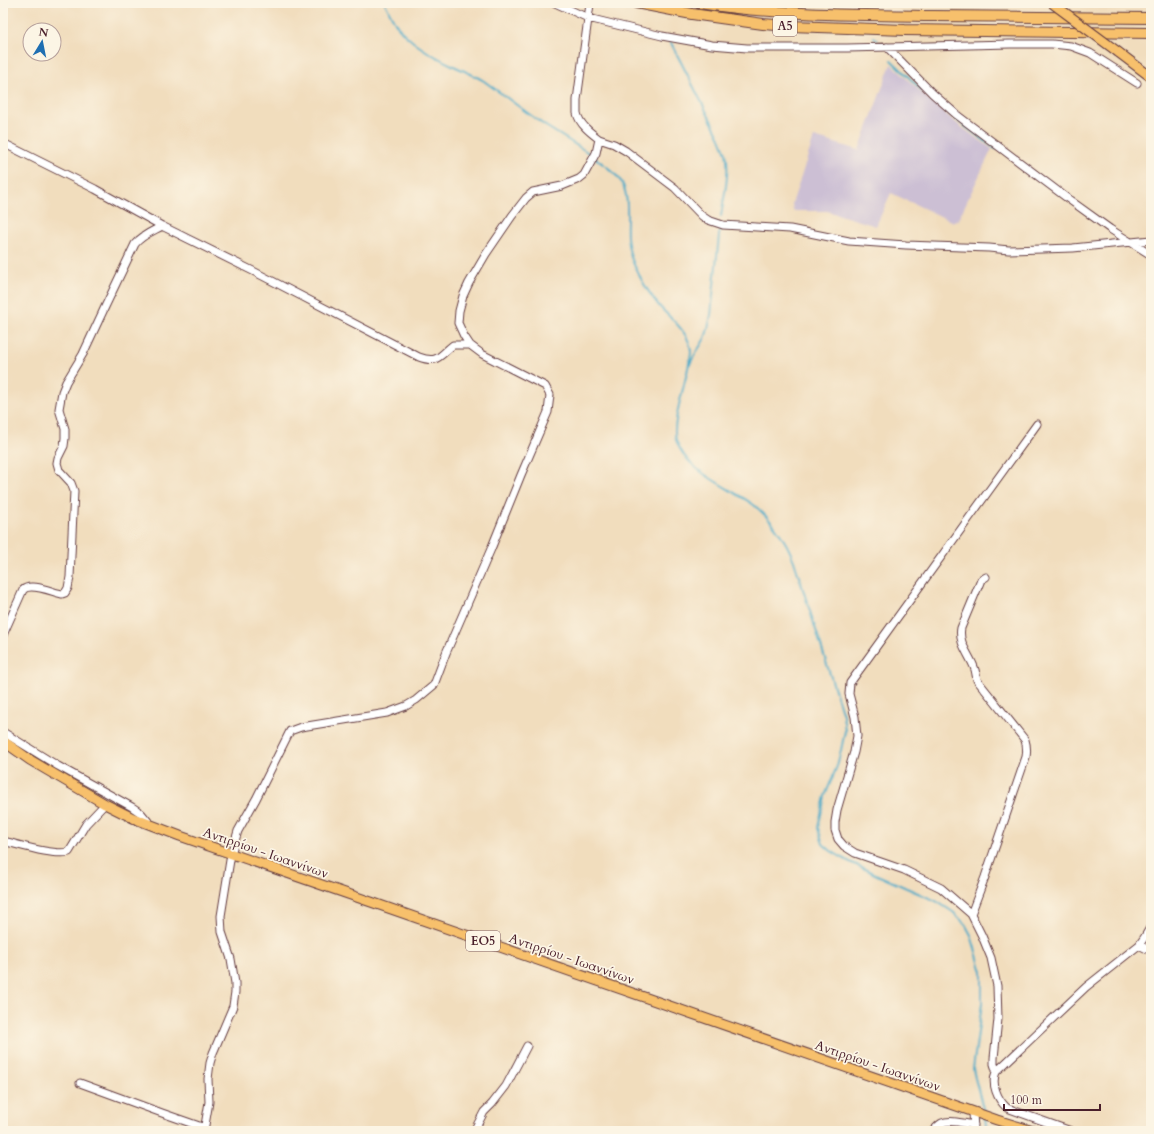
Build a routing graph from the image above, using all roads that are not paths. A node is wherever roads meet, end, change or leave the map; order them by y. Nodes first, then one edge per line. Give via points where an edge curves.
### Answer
1 (555, 3) edge
2 (636, 3) edge
3 (699, 3) edge
4 (1052, 3) edge
5 (590, 4) dead end
6 (588, 18) junction
7 (1151, 18) edge
8 (1151, 33) edge
9 (887, 47) junction
10 (1151, 77) edge
11 (1137, 83) dead end
12 (599, 139) junction
13 (3, 143) edge
14 (162, 226) junction
15 (1151, 240) edge
16 (1131, 242) junction
17 (1151, 255) edge
18 (470, 345) junction
19 (1037, 424) dead end
20 (986, 577) dead end
21 (3, 635) edge
22 (3, 732) edge
23 (3, 741) edge
24 (105, 804) junction
25 (152, 825) junction
26 (3, 841) edge
27 (231, 854) junction
28 (971, 914) junction
29 (1151, 926) edge
30 (1139, 945) junction
31 (1151, 951) edge
32 (527, 1046) dead end
33 (996, 1070) junction
34 (80, 1083) dead end
35 (1007, 1108) junction
36 (975, 1112) junction
37 (1000, 1121) junction
38 (974, 1128) edge
39 (204, 1129) edge
40 (474, 1131) edge
41 (933, 1131) edge
42 (1033, 1131) edge
43 (1072, 1131) edge

1 - 6 street
2 - 8 highway, Α5 via 692,14 790,26
3 - 7 highway, Α5 via 778,12 855,15
4 - 10 main road, bridge
5 - 6 street
6 - 9 street via 712,45 754,48
6 - 12 street via 577,112 588,130
9 - 11 street via 1024,44 1071,46 1090,53
9 - 16 street via 957,115 1067,198
12 - 16 street via 626,151 675,188 702,216 722,225 790,229 849,241 1009,250 1073,248
12 - 18 street via 596,153 584,175 562,186 530,194 486,254 465,292 459,315 459,325
13 - 14 street
14 - 18 street via 427,360 437,359 453,345
14 - 21 street via 141,238 136,244 84,354 62,392 59,408 65,438 57,463 59,470 71,483 74,494 68,591 62,594 31,586 25,588
15 - 16 street
16 - 17 street
18 - 27 street via 497,362 542,383 547,388 550,398 546,418 434,685 416,700 398,710 290,731 238,831
19 - 28 street via 849,686 858,736 837,810 835,830 838,840 855,853 904,870 941,888
20 - 28 street via 981,580 961,628 961,641 975,669 977,680 1025,740 1027,750
22 - 25 street via 141,812
23 - 24 main road, Αντιρρίου - Ιωαννίνων / ΕΟ5
24 - 25 main road, Αντιρρίου - Ιωαννίνων / ΕΟ5
24 - 26 street via 86,824 69,852 53,852
25 - 27 main road, Αντιρρίου - Ιωαννίνων / ΕΟ5
27 - 36 main road, Αντιρρίου - Ιωαννίνων / ΕΟ5
27 - 39 street via 221,916 222,932 231,959 235,992 233,1006 210,1063 209,1102
28 - 33 street via 991,958 997,986 998,1019 994,1058
29 - 30 street
30 - 31 street
30 - 33 street via 1086,987
32 - 40 street via 506,1086 484,1112
33 - 35 street via 994,1084 1001,1102
34 - 39 street
35 - 37 street
35 - 43 street
36 - 37 main road, Αντιρρίου - Ιωαννίνων / ΕΟ5
36 - 38 street
37 - 42 main road, Αντιρρίου - Ιωαννίνων / ΕΟ5
38 - 41 street via 946,1121

